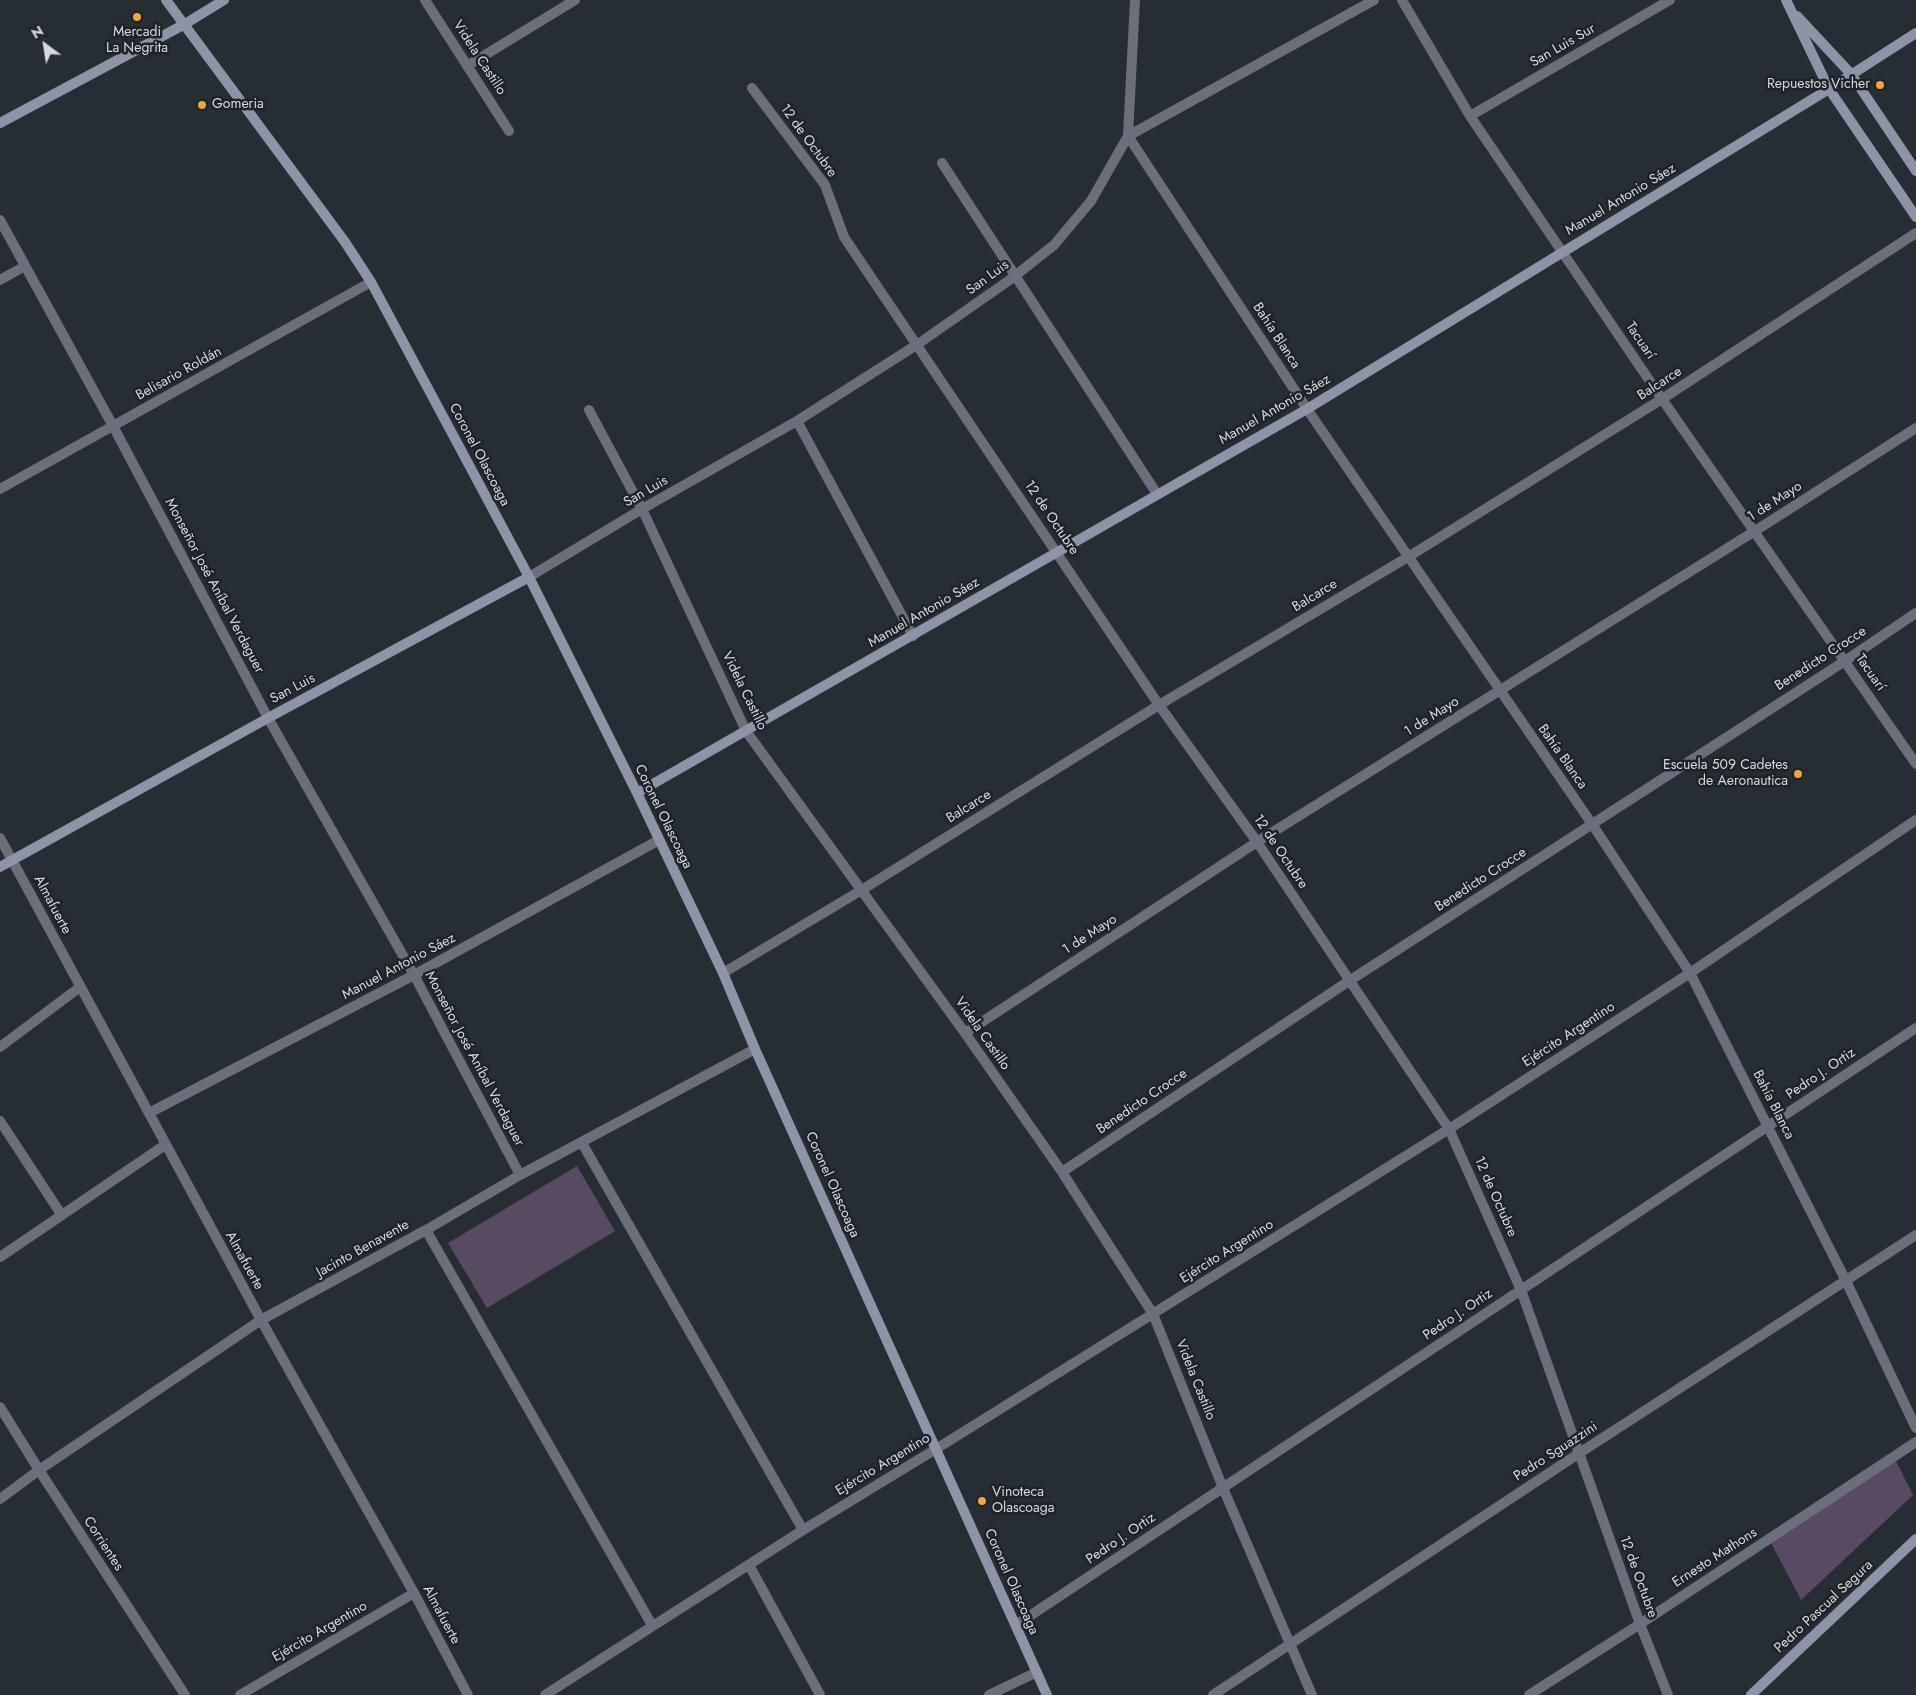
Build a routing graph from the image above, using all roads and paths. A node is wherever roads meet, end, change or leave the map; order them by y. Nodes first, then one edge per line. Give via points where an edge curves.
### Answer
1 (166, 0) edge
2 (224, 0) edge
3 (425, 0) edge
4 (575, 0) edge
5 (1136, 0) edge
6 (1374, 0) edge
7 (1402, 0) edge
8 (1670, 0) edge
9 (1788, 4) edge
10 (185, 24) junction
11 (1916, 33) edge
12 (467, 66) junction
13 (1851, 74) junction
14 (752, 88) dead end
15 (1829, 89) junction
16 (1470, 116) junction
17 (0, 123) edge
18 (509, 131) dead end
19 (1128, 136) junction
20 (942, 163) dead end
21 (1916, 171) edge
22 (1916, 217) edge
23 (0, 220) edge
24 (1916, 233) edge
25 (1563, 251) junction
26 (25, 266) junction
27 (1016, 275) junction
28 (0, 280) edge
29 (371, 282) junction
30 (918, 344) junction
31 (1662, 399) junction
32 (1307, 409) junction
33 (589, 410) dead end
34 (797, 421) junction
35 (114, 426) junction
36 (1916, 428) edge
37 (0, 489) edge
38 (1157, 494) junction
39 (642, 509) junction
40 (1755, 532) junction
41 (1057, 551) junction
42 (1408, 557) junction
43 (529, 578) junction
44 (1916, 613) edge
45 (913, 636) junction
46 (1845, 660) junction
47 (1499, 690) junction
48 (1160, 705) junction
49 (268, 718) junction
50 (746, 731) junction
51 (1916, 764) edge
52 (637, 793) junction
53 (1916, 820) edge
54 (1592, 824) junction
55 (0, 838) edge
56 (659, 840) junction
57 (1258, 842) junction
58 (12, 860) junction
59 (0, 867) edge
60 (860, 891) junction
61 (723, 973) junction
62 (1690, 973) junction
63 (414, 974) junction
64 (1349, 981) junction
65 (80, 987) junction
66 (1916, 1028) edge
67 (965, 1033) junction
68 (0, 1047) edge
69 (755, 1049) junction
70 (149, 1113) junction
71 (0, 1121) edge
72 (1768, 1126) junction
73 (1449, 1129) junction
74 (582, 1142) junction
75 (166, 1145) junction
76 (1062, 1172) junction
77 (520, 1175) junction
78 (61, 1214) junction
79 (426, 1230) junction
80 (1916, 1235) edge
81 (0, 1257) edge
82 (1846, 1281) junction
83 (1521, 1290) junction
84 (1153, 1314) junction
85 (261, 1320) junction
86 (0, 1407) edge
87 (1916, 1428) edge
88 (1916, 1442) edge
89 (936, 1449) junction
90 (1578, 1454) junction
91 (39, 1470) junction
92 (1223, 1488) junction
93 (0, 1499) edge
94 (804, 1530) junction
95 (1916, 1539) edge
96 (749, 1565) junction
97 (414, 1594) junction
98 (1640, 1624) junction
99 (652, 1625) junction
100 (1016, 1625) junction
101 (1291, 1644) junction
102 (1037, 1672) junction
103 (185, 1695) edge
104 (240, 1695) edge
105 (468, 1695) edge
106 (545, 1695) edge
107 (820, 1695) edge
108 (989, 1695) edge
109 (1047, 1695) edge
110 (1213, 1695) edge
111 (1312, 1695) edge
112 (1529, 1695) edge
113 (1668, 1695) edge
114 (1751, 1695) edge

1 - 10 street, Coronel Olascoaga
2 - 10 street
3 - 12 street, Videla Castillo
4 - 12 street
5 - 19 street, San Luis
6 - 19 street
7 - 16 street, Tacuarí
8 - 16 street, San Luis Sur
9 - 13 street
9 - 15 street
10 - 17 street
10 - 29 street, Coronel Olascoaga
11 - 13 street, Manuel Antonio Sáez
12 - 18 street, Videla Castillo
13 - 15 street, Manuel Antonio Sáez
13 - 21 street
14 - 30 street, 12 de Octubre via 825,185 844,236
15 - 22 street
15 - 25 street, Manuel Antonio Sáez
16 - 25 street, Tacuarí
19 - 27 street, San Luis via 1091,201 1054,245
19 - 32 street, Bahía Blanca
20 - 27 street
23 - 26 street, Monseñor José Aníbal Verdaguer
24 - 31 street, Balcarce
25 - 31 street, Tacuarí
25 - 32 street, Manuel Antonio Sáez
26 - 28 street
26 - 35 street, Monseñor José Aníbal Verdaguer
27 - 30 street, San Luis
27 - 38 street
29 - 35 street, Belisario Roldán
29 - 43 street, Coronel Olascoaga
30 - 34 street, San Luis
30 - 41 street, 12 de Octubre
31 - 40 street, Tacuarí
31 - 42 street, Balcarce
32 - 38 street, Manuel Antonio Sáez
32 - 42 street, Bahía Blanca
33 - 39 street, Videla Castillo
34 - 39 street, San Luis
34 - 45 street
35 - 37 street, Belisario Roldán
35 - 49 street, Monseñor José Aníbal Verdaguer
36 - 40 street, 1 de Mayo
38 - 41 street, Manuel Antonio Sáez
39 - 43 street, San Luis
39 - 50 street, Videla Castillo
40 - 46 street, Tacuarí
40 - 47 street, 1 de Mayo
41 - 45 street, Manuel Antonio Sáez
41 - 48 street, 12 de Octubre
42 - 47 street, Bahía Blanca
42 - 48 street, Balcarce
43 - 49 street, San Luis
43 - 52 street, Coronel Olascoaga
44 - 46 street, Benedicto Crocce
45 - 50 street, Manuel Antonio Sáez
46 - 51 street, Tacuarí
46 - 54 street, Benedicto Crocce
47 - 54 street, Bahía Blanca
47 - 57 street, 1 de Mayo
48 - 57 street, 12 de Octubre
48 - 60 street, Balcarce
49 - 58 street, San Luis
49 - 63 street, Monseñor José Aníbal Verdaguer
50 - 52 street, Manuel Antonio Sáez
50 - 60 street, Videla Castillo
52 - 56 street, Coronel Olascoaga
53 - 62 street, Ejército Argentino
54 - 62 street, Bahía Blanca
54 - 64 street, Benedicto Crocce
55 - 58 street, Almafuerte
56 - 61 street, Coronel Olascoaga
56 - 63 street, Manuel Antonio Sáez
57 - 64 street, 12 de Octubre
57 - 67 street, 1 de Mayo
58 - 59 street, San Luis
58 - 65 street, Almafuerte
60 - 61 street, Balcarce
60 - 67 street, Videla Castillo
61 - 69 street, Coronel Olascoaga
62 - 72 street, Bahía Blanca
62 - 73 street, Ejército Argentino
63 - 70 street, Manuel Antonio Sáez
63 - 77 street, Monseñor José Aníbal Verdaguer
64 - 73 street, 12 de Octubre
64 - 76 street, Benedicto Crocce
65 - 68 street
65 - 70 street, Almafuerte
66 - 72 street, Pedro J. Ortiz
67 - 76 street, Videla Castillo
69 - 74 street, Jacinto Benavente
69 - 89 street, Coronel Olascoaga
70 - 75 street, Almafuerte
71 - 78 street
72 - 82 street, Bahía Blanca
72 - 83 street, Pedro J. Ortiz
73 - 83 street, 12 de Octubre
73 - 84 street, Ejército Argentino
74 - 77 street, Jacinto Benavente
74 - 94 street
75 - 78 street
75 - 85 street, Almafuerte
76 - 84 street, Videla Castillo
77 - 79 street, Jacinto Benavente
78 - 81 street
79 - 85 street, Jacinto Benavente
79 - 99 street
80 - 82 street, Pedro Sguazzini
82 - 87 street, Bahía Blanca
82 - 90 street, Pedro Sguazzini
83 - 90 street, 12 de Octubre
83 - 92 street, Pedro J. Ortiz
84 - 89 street, Ejército Argentino
84 - 92 street, Videla Castillo
85 - 91 street, Jacinto Benavente
85 - 97 street, Almafuerte
86 - 91 street, Corrientes
88 - 98 street, Ernesto Mathons
89 - 94 street, Ejército Argentino
89 - 100 street, Coronel Olascoaga
90 - 98 street, 12 de Octubre
90 - 101 street, Pedro Sguazzini
91 - 93 street, Jacinto Benavente
91 - 103 street, Corrientes
92 - 100 street, Pedro J. Ortiz
92 - 101 street, Videla Castillo
94 - 96 street, Ejército Argentino
95 - 114 street, Pedro Pascual Segura
96 - 99 street, Ejército Argentino
96 - 107 street
97 - 104 street, Ejército Argentino
97 - 105 street, Almafuerte
98 - 112 street, Ernesto Mathons
98 - 113 street, 12 de Octubre
99 - 106 street, Ejército Argentino
100 - 102 street, Coronel Olascoaga
101 - 110 street, Pedro Sguazzini
101 - 111 street, Videla Castillo
102 - 108 street
102 - 109 street, Coronel Olascoaga

